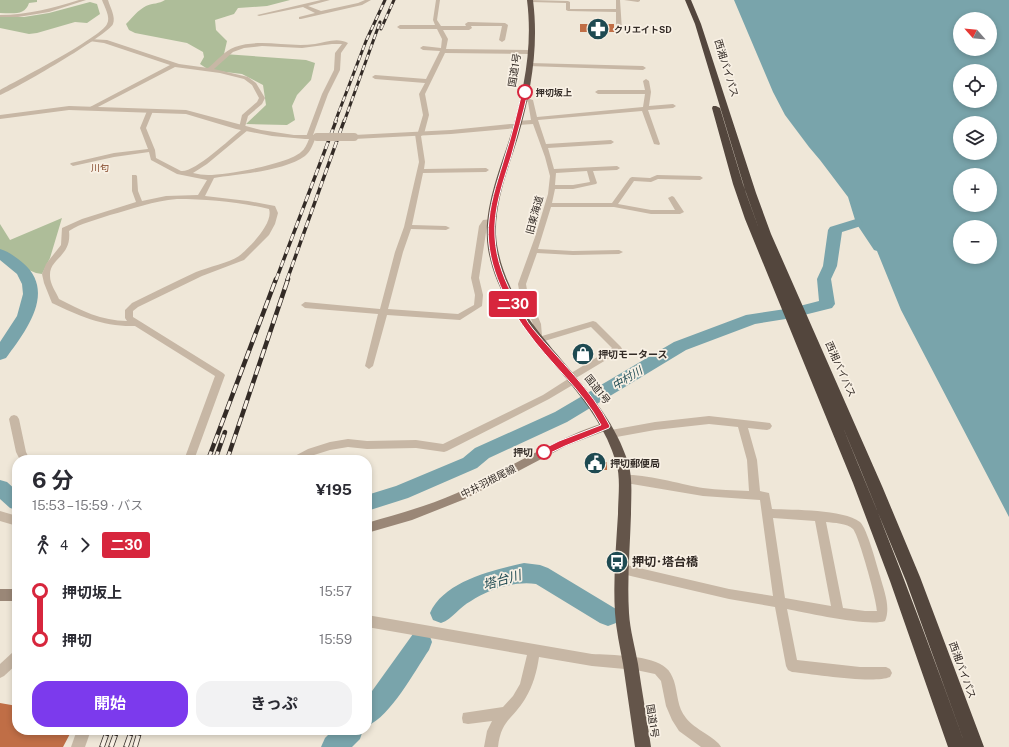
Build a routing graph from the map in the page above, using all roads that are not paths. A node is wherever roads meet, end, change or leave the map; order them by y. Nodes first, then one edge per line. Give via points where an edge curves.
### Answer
1 (84, 0) edge
2 (105, 0) edge
3 (328, 0) edge
4 (369, 0) edge
5 (438, 0) edge
6 (618, 0) edge
7 (627, 0) edge
8 (681, 0) edge
9 (688, 0) edge
10 (530, 1) edge
11 (638, 1) dead end
12 (305, 6) junction
13 (619, 11) junction
14 (320, 13) junction
15 (259, 15) dead end
16 (0, 16) edge
17 (301, 18) dead end
18 (400, 27) dead end
19 (438, 27) junction
20 (619, 30) dead end
21 (91, 40) junction
22 (502, 40) dead end
23 (423, 48) dead end
24 (443, 50) junction
25 (531, 52) junction
26 (174, 65) junction
27 (530, 65) junction
28 (643, 68) dead end
29 (210, 69) junction
30 (375, 77) dead end
31 (427, 81) junction
32 (646, 81) dead end
33 (598, 92) dead end
34 (648, 92) junction
35 (0, 93) edge
36 (523, 98) junction
37 (673, 106) dead end
38 (92, 108) junction
39 (645, 110) junction
40 (150, 111) junction
41 (0, 117) edge
42 (534, 120) junction
43 (518, 124) junction
44 (244, 128) junction
45 (420, 134) junction
46 (313, 137) junction
47 (611, 142) dead end
48 (656, 144) dead end
49 (544, 146) junction
50 (152, 150) junction
51 (73, 164) dead end
52 (617, 168) dead end
53 (588, 169) junction
54 (486, 170) dead end
55 (420, 171) junction
56 (551, 171) junction
57 (186, 174) junction
58 (134, 176) dead end
59 (208, 177) junction
60 (700, 178) dead end
61 (552, 187) junction
62 (200, 198) junction
63 (672, 198) dead end
64 (140, 204) junction
65 (548, 205) junction
66 (614, 205) junction
67 (492, 221) junction
68 (408, 227) junction
69 (446, 228) dead end
70 (534, 251) junction
71 (619, 252) dead end
72 (305, 305) dead end
73 (383, 313) junction
74 (136, 323) junction
75 (538, 340) junction
76 (369, 366) dead end
77 (572, 379) junction
78 (826, 387) junction
79 (14, 419) dead end
80 (742, 424) junction
81 (606, 425) junction
82 (766, 426) dead end
83 (22, 455) edge
84 (191, 455) edge
85 (308, 455) edge
86 (624, 479) junction
87 (755, 496) junction
88 (768, 514) junction
89 (0, 516) edge
90 (820, 517) junction
91 (12, 520) edge
92 (372, 527) edge
93 (622, 569) junction
94 (0, 595) edge
95 (12, 595) edge
96 (780, 603) junction
97 (838, 612) junction
98 (910, 616) junction
99 (372, 622) edge
100 (534, 650) junction
101 (12, 661) edge
102 (630, 663) junction
103 (0, 672) edge
104 (886, 673) dead end
105 (505, 713) junction
106 (468, 718) dead end
107 (82, 735) edge
108 (78, 747) edge
109 (491, 747) edge
110 (643, 747) edge
111 (714, 747) edge
112 (948, 747) edge
113 (957, 747) edge
114 (975, 747) edge

1 - 16 street via 49,12
2 - 21 street via 111,23
3 - 12 street
4 - 14 street
5 - 19 street via 435,20
6 - 13 street
7 - 11 street
8 - 78 highway, 西湘バイパス via 697,43 750,219
9 - 78 highway, 西湘バイパス via 761,220
10 - 13 street via 568,2 568,10
10 - 25 highway, 国道1号 via 534,24
12 - 14 street
12 - 15 street
13 - 20 street
14 - 17 street
18 - 19 street
19 - 22 street via 469,28 468,24 505,25
19 - 24 street via 445,39
21 - 26 street via 105,41
21 - 35 street
23 - 24 street
24 - 25 street
24 - 31 street
25 - 27 highway, 国道1号
26 - 29 street
26 - 38 street
27 - 28 street
27 - 36 highway, 国道1号
29 - 44 street via 246,78 254,84 260,94 260,103 245,115
29 - 46 street via 235,48 261,45 304,47 345,43 338,53 337,70 325,94
30 - 31 street
31 - 45 street via 422,94 426,114
32 - 34 street
33 - 34 street
34 - 39 street
36 - 42 street, 旧東海道 via 531,101
36 - 43 highway, 国道1号
37 - 39 street
38 - 40 street
38 - 41 street via 55,109
39 - 42 street
39 - 48 street
40 - 44 street via 199,114
40 - 50 street via 143,128
42 - 43 street
42 - 49 street, 旧東海道
43 - 45 street
43 - 67 highway, 国道1号 via 497,194
44 - 46 street via 272,135
44 - 57 street via 206,163
45 - 46 street, bridge
45 - 55 street
46 - 59 street via 303,155 296,159
47 - 49 street
49 - 56 street, 旧東海道
50 - 51 street
50 - 57 street via 153,159
52 - 53 street
53 - 56 street
53 - 61 street via 594,183
54 - 55 street
55 - 68 street
56 - 61 street, 旧東海道
57 - 59 street
58 - 64 street via 135,191
59 - 62 street via 211,179
60 - 66 street via 632,179
61 - 65 street, 旧東海道
62 - 64 street via 166,198
62 - 74 street via 272,208 274,213 271,224 266,233 241,258 199,274 136,304 129,310 129,318
63 - 66 street via 680,212 651,212
64 - 74 street via 70,226 65,230 66,238 60,255 48,265 45,274 55,300 59,303 92,319 107,323
65 - 66 street
65 - 70 street, 旧東海道
67 - 73 street via 486,222 483,226 476,278 478,306 460,317
67 - 75 highway, 国道1号 via 493,250 505,289 518,313
68 - 69 street
68 - 73 street
70 - 71 street
70 - 75 street, 旧東海道 via 522,284 537,324
72 - 73 street
73 - 76 street
74 - 84 street via 220,375
75 - 77 highway, 国道1号
75 - 77 street via 593,324 618,349
77 - 81 highway, 国道1号
77 - 85 street via 546,397 444,448 416,444 348,443 330,446
78 - 98 highway, 西湘バイパス
78 - 114 highway, 西湘バイパス via 857,443 912,577
79 - 83 street
80 - 81 street via 709,420 655,426
80 - 82 street
80 - 87 street via 752,460
81 - 86 highway, 国道1号 via 622,463
81 - 92 main road, 中井羽根尾線 via 562,443 461,496 412,515
86 - 87 street via 703,492
86 - 93 highway, 国道1号
87 - 88 street via 766,496
88 - 90 street
88 - 96 street
89 - 91 street
90 - 97 street
90 - 97 street via 846,520 858,526 884,610 881,618
93 - 96 street
93 - 102 highway, 国道1号 via 622,615
94 - 95 main road
96 - 97 street
96 - 104 street via 792,666
98 - 112 highway
98 - 113 highway, 西湘バイパス
99 - 100 street
100 - 102 street via 592,660
100 - 105 street via 527,682 518,699
101 - 103 street
102 - 110 highway, 国道1号
102 - 111 street via 661,671 668,683 672,704 683,725
105 - 106 street
105 - 109 street via 496,724
107 - 108 street

